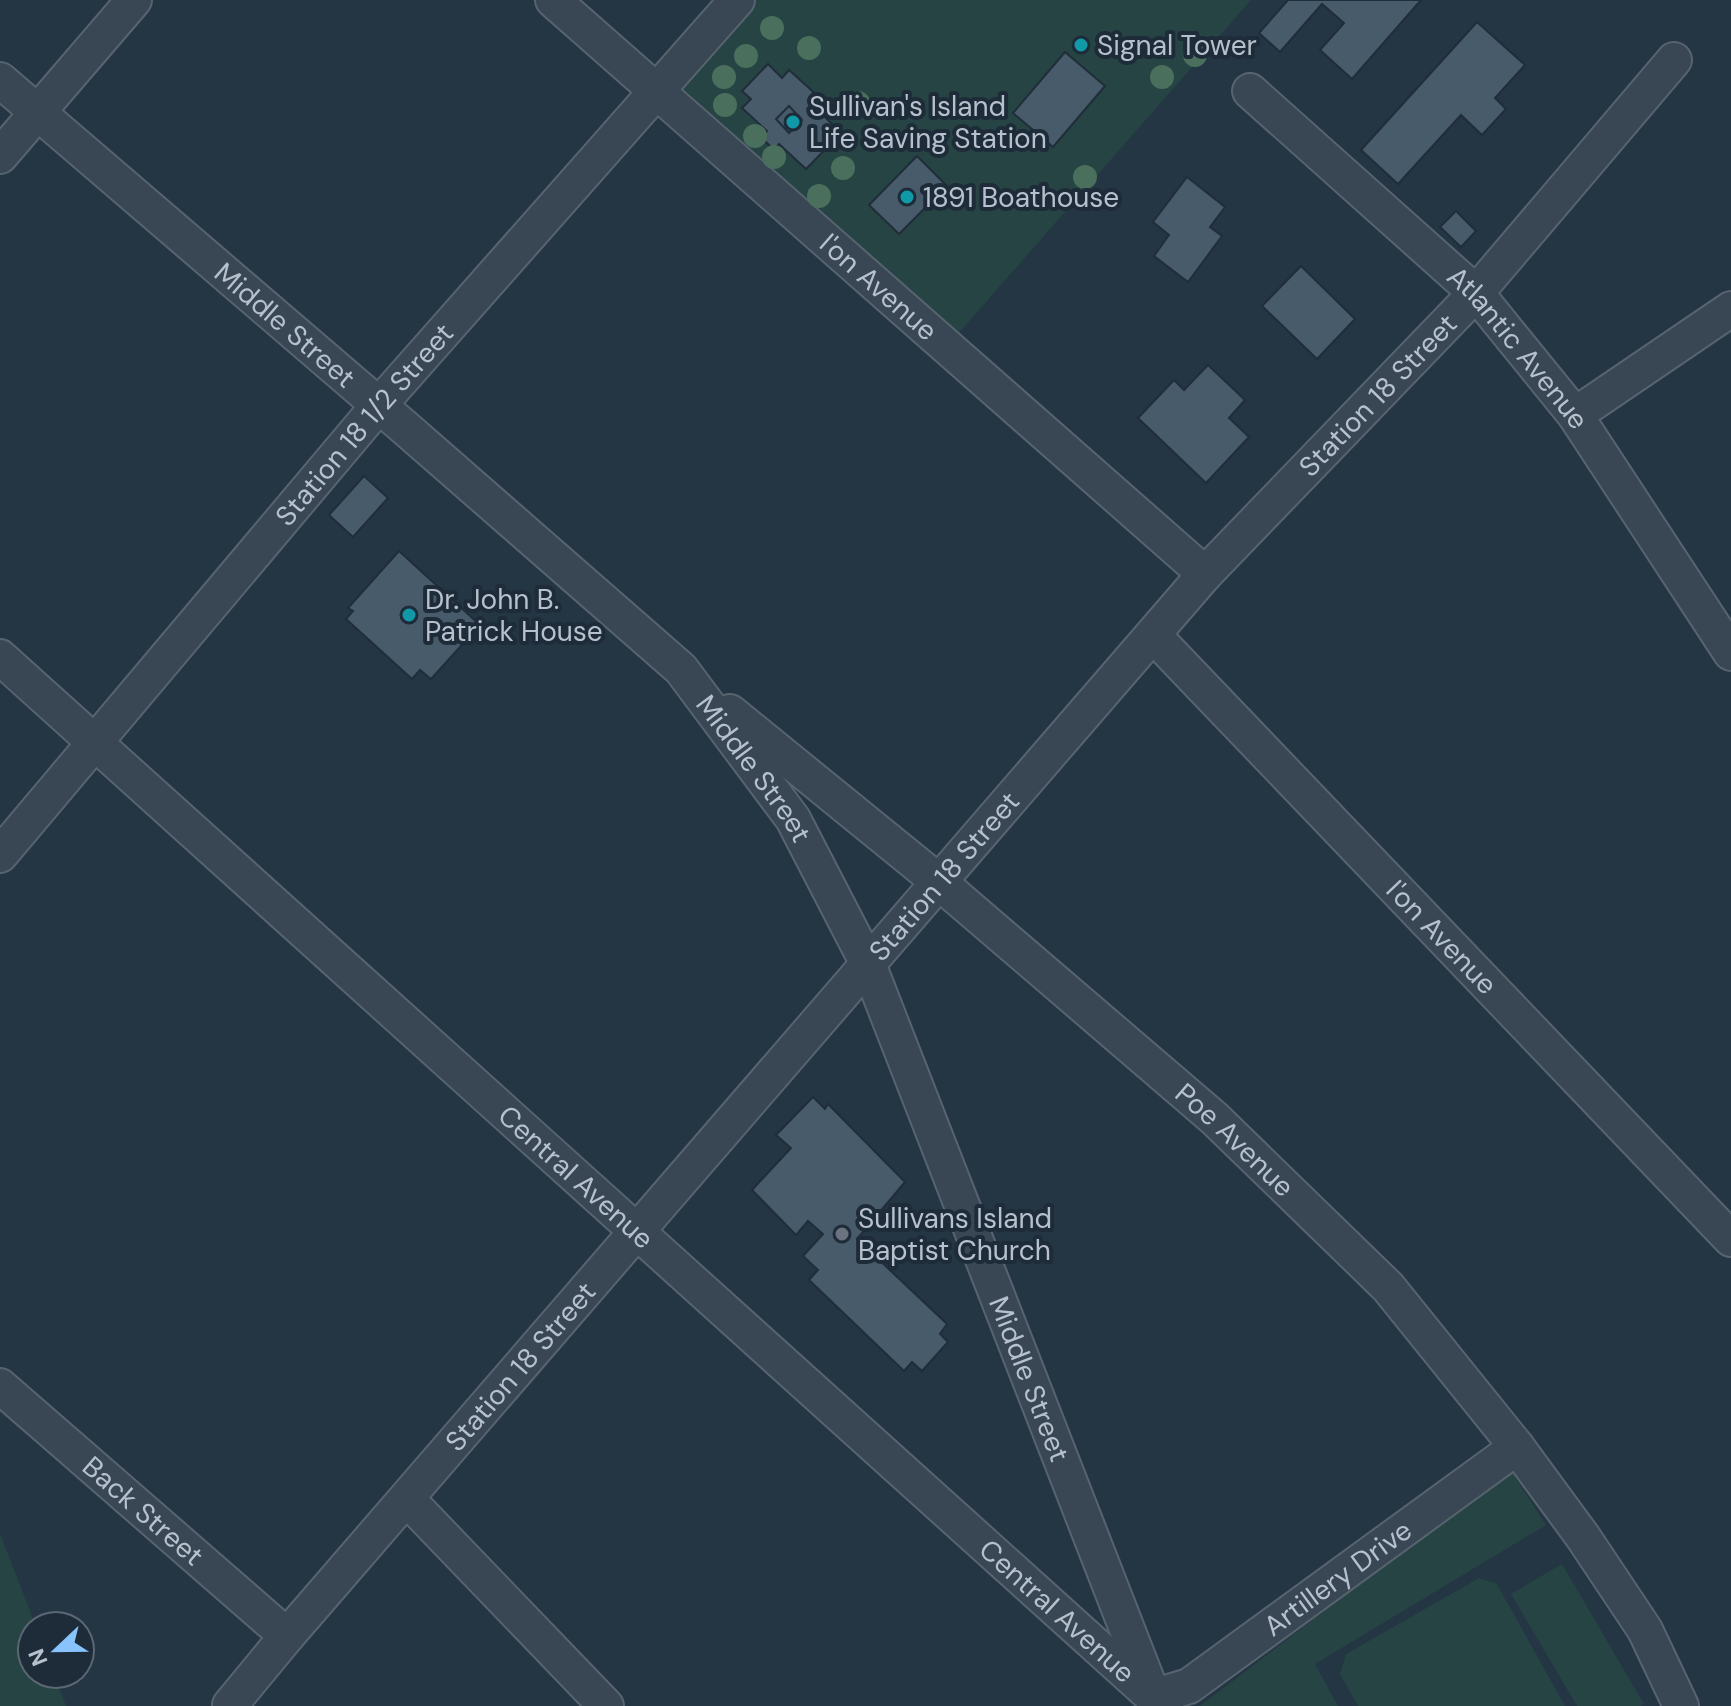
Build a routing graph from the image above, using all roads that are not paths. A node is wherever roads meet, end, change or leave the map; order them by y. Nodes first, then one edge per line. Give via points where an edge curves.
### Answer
1 (134, 0) edge
2 (553, 0) edge
3 (737, 0) edge
4 (1674, 60) dead end
5 (0, 80) edge
6 (657, 89) junction
7 (1250, 91) dead end
8 (38, 113) junction
9 (0, 156) edge
10 (1476, 293) junction
11 (1731, 309) edge
12 (379, 405) junction
13 (1575, 415) junction
14 (1205, 574) junction
15 (1153, 635) junction
16 (1731, 653) edge
17 (0, 657) edge
18 (681, 669) junction
19 (94, 742) junction
20 (0, 855) edge
21 (939, 882) junction
22 (868, 964) junction
23 (636, 1231) junction
24 (1731, 1239) edge
25 (0, 1386) edge
26 (1517, 1447) junction
27 (407, 1499) junction
28 (287, 1636) junction
29 (1155, 1701) edge
30 (230, 1705) edge
31 (606, 1706) edge
32 (1681, 1706) edge

1 - 8 street
2 - 6 street, I'on Avenue
3 - 6 street, Station 18 1/2 Street
4 - 10 street, Station 18 Street
5 - 8 street, Middle Street
6 - 12 street, Station 18 1/2 Street
6 - 14 street, I'on Avenue
7 - 10 street, Atlantic Avenue
8 - 9 street
8 - 12 street, Middle Street
10 - 13 street, Atlantic Avenue
10 - 14 street, Station 18 Street
11 - 13 street
12 - 18 street, Middle Street
12 - 19 street, Station 18 1/2 Street
13 - 16 street, Atlantic Avenue
14 - 15 street, Station 18 Street
15 - 21 street, Station 18 Street
15 - 24 street, I'on Avenue
17 - 19 street, Central Avenue
18 - 21 street, Poe Avenue
18 - 22 street, Middle Street via 793,819
19 - 20 street, Station 18 1/2 Street
19 - 23 street, Central Avenue
21 - 22 street, Station 18 Street
21 - 26 street, Poe Avenue via 1214,1118 1377,1277
22 - 23 street, Station 18 Street
22 - 29 street, Middle Street
23 - 27 street, Station 18 Street
23 - 29 street, Central Avenue
25 - 28 street, Back Street
26 - 29 street, Artillery Drive via 1189,1686
26 - 32 street, Poe Avenue via 1645,1630
27 - 28 street, Station 18 Street
27 - 31 street
28 - 30 street, Station 18 Street

